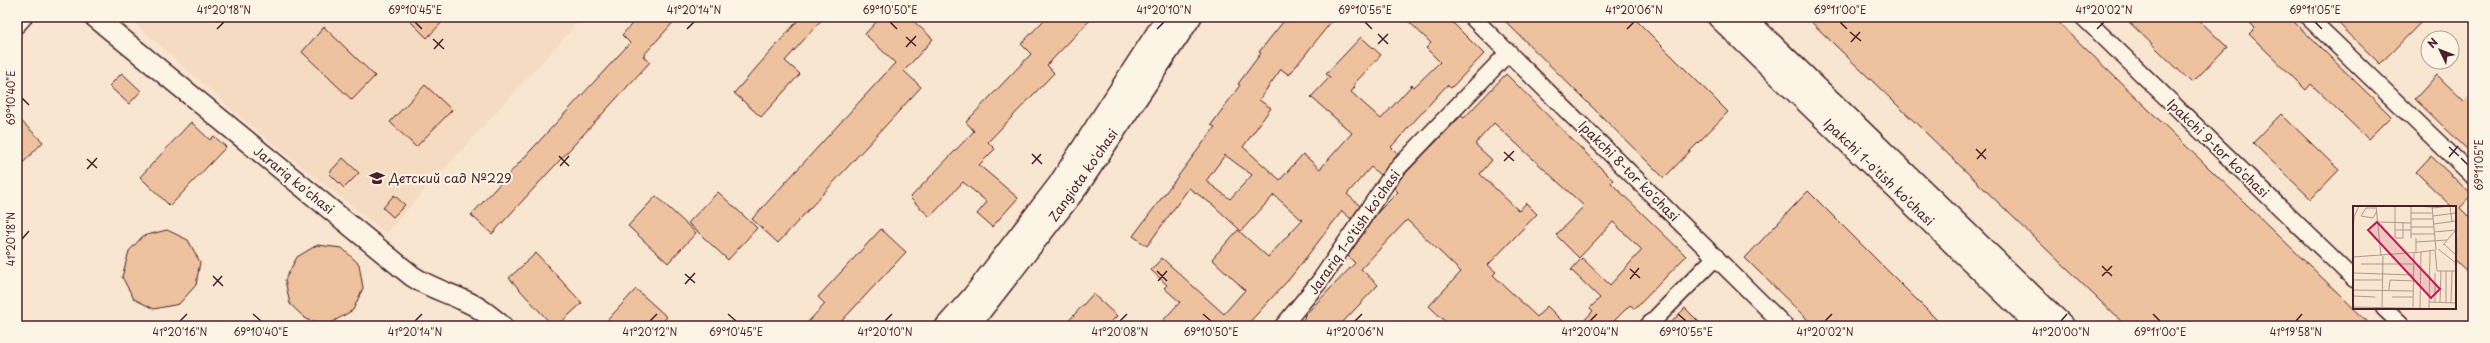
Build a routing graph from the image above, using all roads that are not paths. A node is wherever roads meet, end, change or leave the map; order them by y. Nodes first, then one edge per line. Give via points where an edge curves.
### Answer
1 (24, 17) edge
2 (95, 17) edge
3 (1168, 17) edge
4 (1190, 17) edge
5 (1472, 17) edge
6 (1719, 17) edge
7 (1743, 17) edge
8 (2083, 17) edge
9 (2308, 17) edge
10 (17, 25) edge
11 (1510, 52) junction
12 (2473, 176) edge
13 (1716, 257) junction
14 (2353, 278) edge
15 (2385, 309) edge
16 (502, 326) edge
17 (947, 326) edge
18 (968, 326) edge
19 (1283, 326) edge
20 (1648, 326) edge
21 (1785, 326) edge
22 (2039, 326) edge
23 (2062, 326) edge
24 (2403, 326) edge

1 - 10 street
2 - 16 street, Jarariq ko'chasi via 412,276 425,285 465,300
3 - 17 main road, Zangiota ko'chasi via 1059,185 973,297
4 - 18 main road, Zangiota ko'chasi via 1076,188
5 - 11 street, Ipakchi 8-tor ko'chasi
6 - 22 main road, Ipakchi 1-o'tish ko'chasi
7 - 23 main road, Ipakchi 1-o'tish ko'chasi
8 - 14 street, Ipakchi 9-tor ko'chasi
9 - 12 street
11 - 13 street, Ipakchi 8-tor ko'chasi
11 - 19 street, Jarariq 1-o'tish ko'chasi via 1394,172 1319,282
13 - 20 street
13 - 21 street, Ipakchi 8-tor ko'chasi
15 - 24 street

